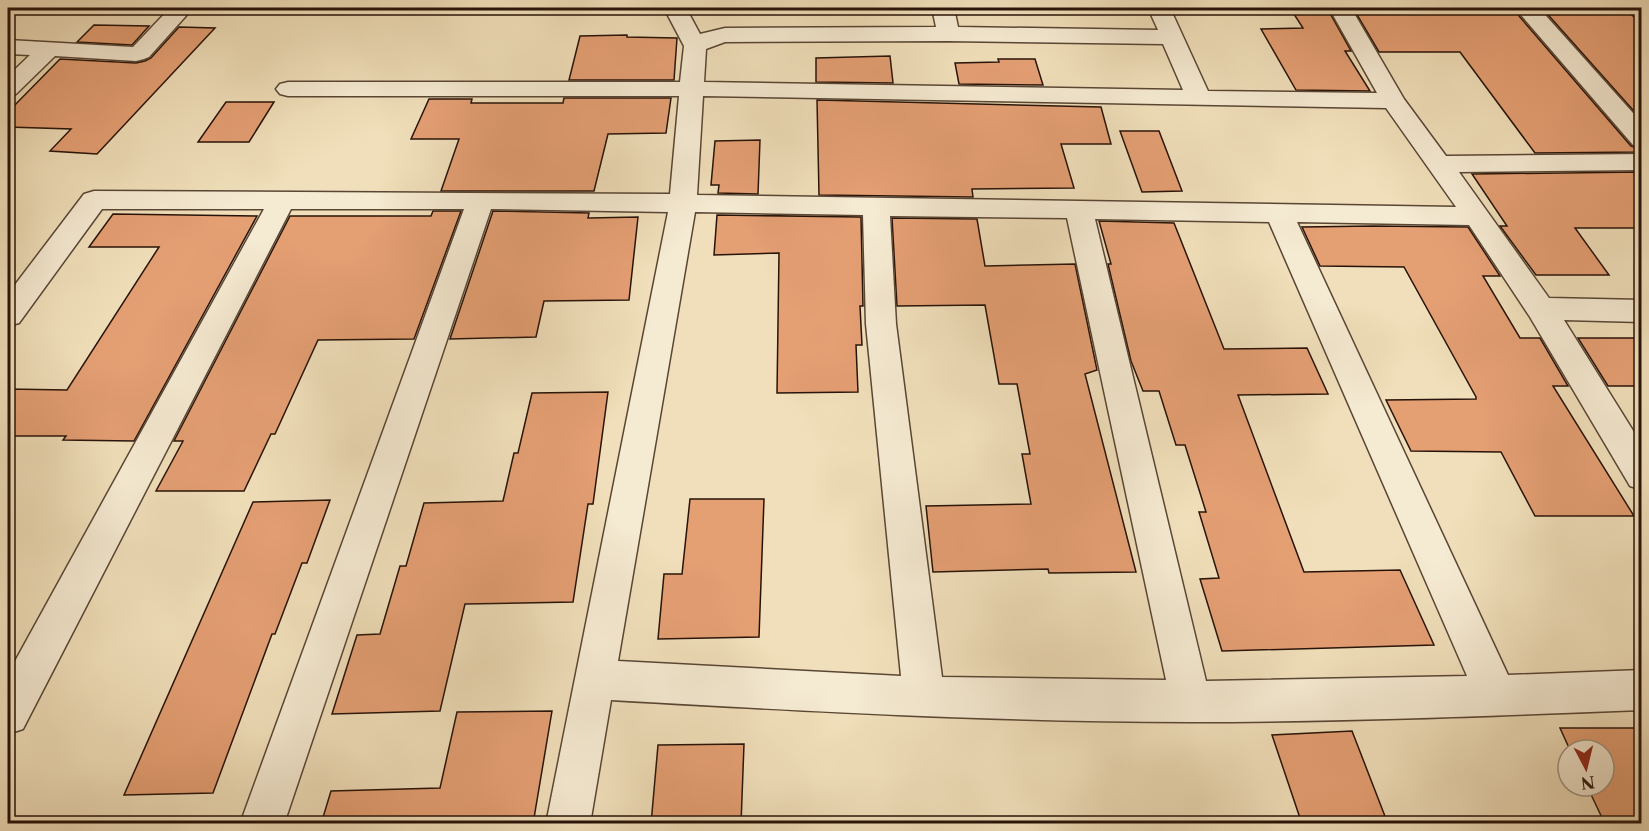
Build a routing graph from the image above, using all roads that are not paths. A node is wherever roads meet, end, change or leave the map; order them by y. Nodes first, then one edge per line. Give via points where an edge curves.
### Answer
1 (182, 8) edge
2 (675, 8) edge
3 (928, 8) edge
4 (943, 8) edge
5 (1160, 8) edge
6 (1340, 8) edge
7 (1528, 10) dead end
8 (815, 22) edge
9 (948, 34) junction
10 (1172, 37) junction
11 (695, 46) junction
12 (8, 47) edge
13 (49, 49) junction
14 (8, 89) edge
15 (288, 89) dead end
16 (690, 89) junction
17 (1199, 98) junction
18 (1393, 101) junction
19 (1641, 139) edge
20 (1641, 162) edge
21 (1440, 164) junction
22 (282, 200) junction
23 (481, 200) junction
24 (682, 203) junction
25 (876, 208) junction
26 (1079, 211) junction
27 (1278, 211) junction
28 (1477, 216) junction
29 (1541, 309) junction
30 (1641, 311) edge
31 (8, 315) edge
32 (1641, 476) edge
33 (593, 679) junction
34 (1641, 690) edge
35 (924, 697) junction
36 (1497, 697) junction
37 (1191, 702) junction
38 (8, 714) edge
39 (262, 824) edge
40 (568, 824) edge

1 - 13 street via 136,54
2 - 11 street
3 - 8 street via 928,20 916,26
4 - 9 street
5 - 10 street
6 - 18 street
7 - 19 street
8 - 9 street
8 - 11 street via 725,34
9 - 10 street via 1057,26
10 - 17 street
11 - 16 street
12 - 13 street
13 - 14 street
15 - 16 street
16 - 17 street
16 - 24 street
17 - 18 street
18 - 21 street
20 - 21 street
21 - 28 street
22 - 23 street
22 - 31 street via 94,200
22 - 38 street
23 - 24 street
23 - 39 street
24 - 25 street
24 - 33 street
25 - 26 street
25 - 35 street via 881,324
26 - 27 street
26 - 37 street
27 - 28 street
27 - 36 street
28 - 29 street
29 - 30 street
29 - 32 street
33 - 35 street
33 - 40 street
34 - 36 street
35 - 37 street
36 - 37 street

